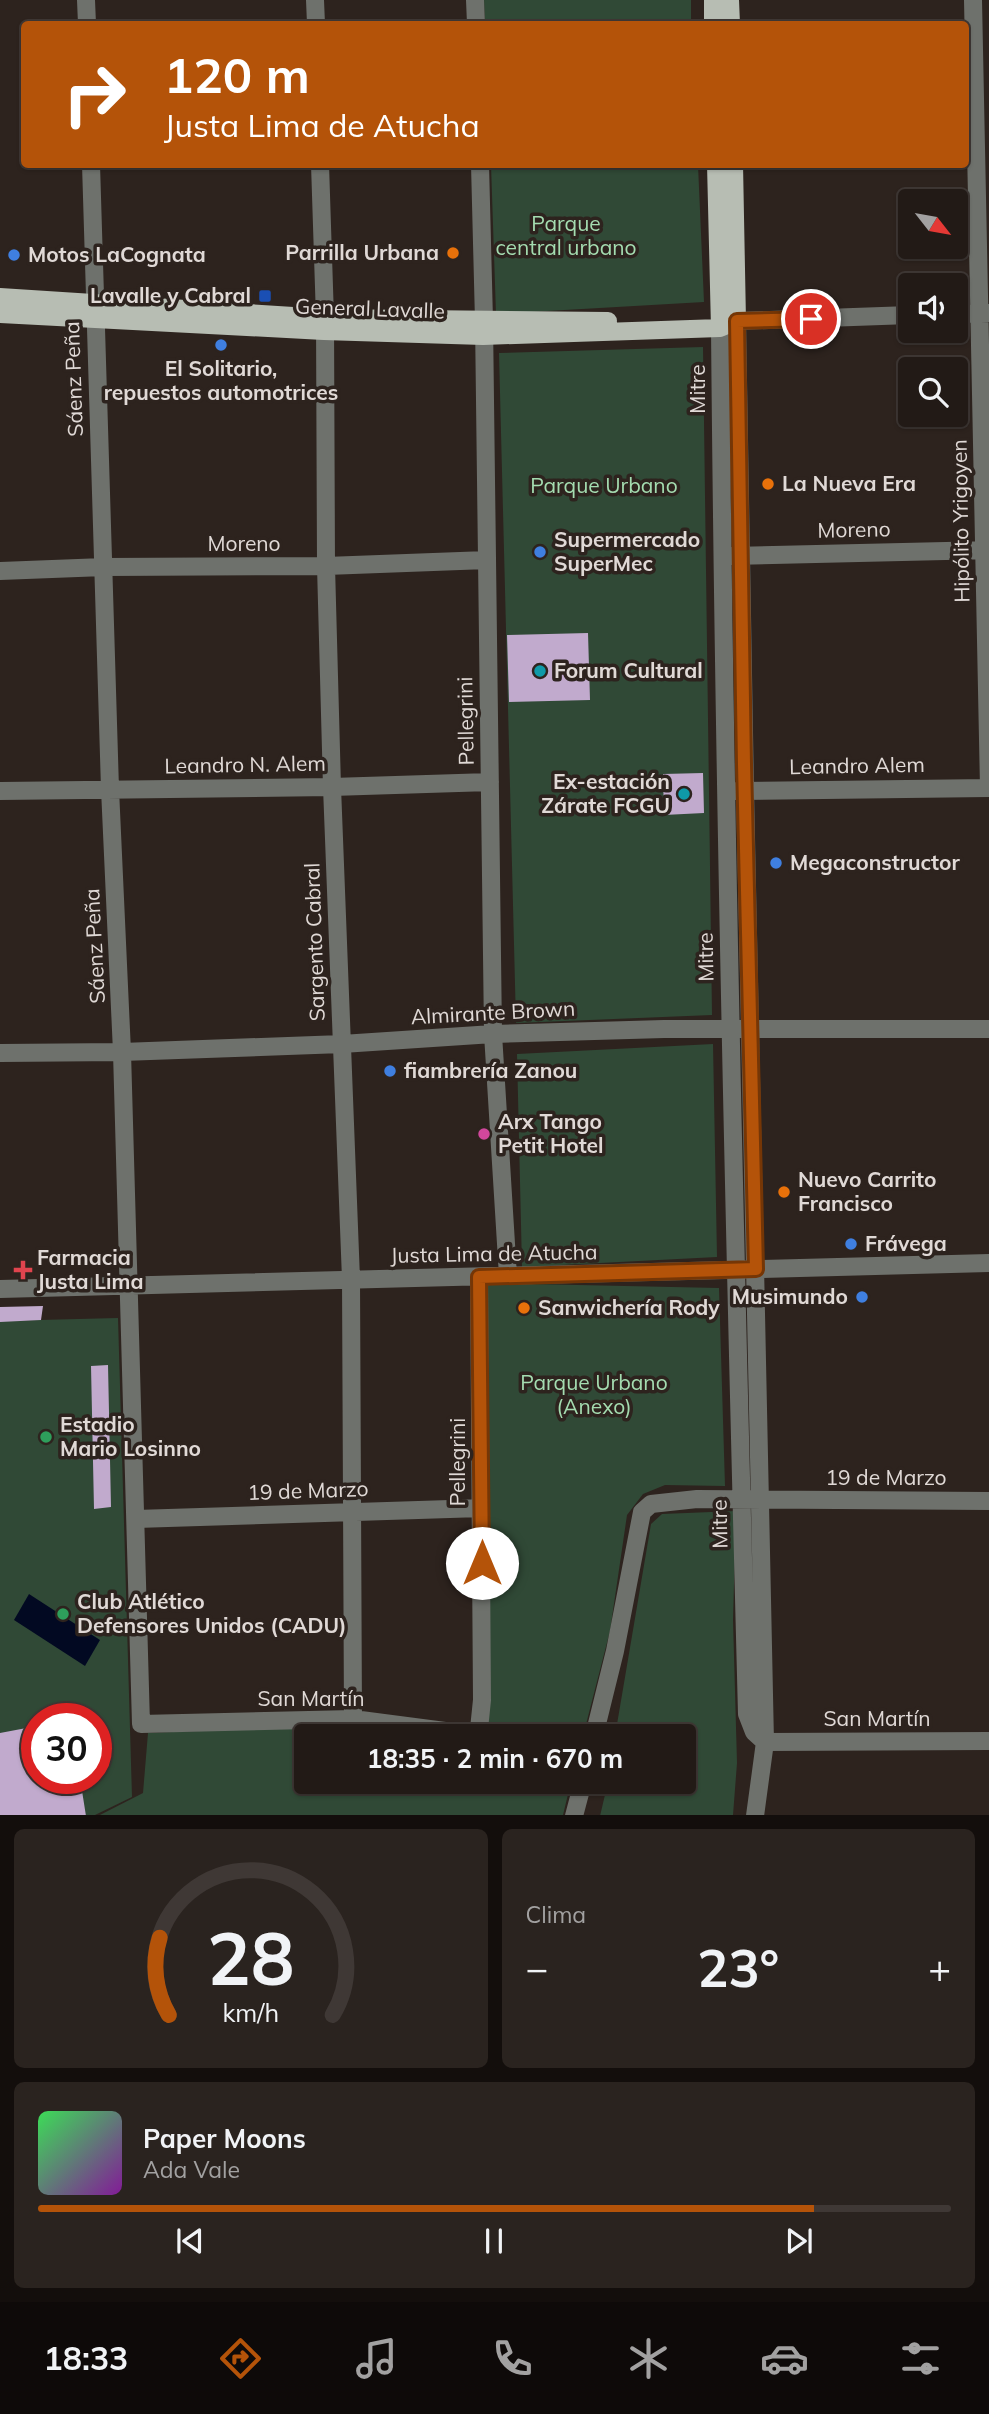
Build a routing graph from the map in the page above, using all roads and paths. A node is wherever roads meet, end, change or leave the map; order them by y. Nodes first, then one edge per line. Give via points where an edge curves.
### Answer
1 (86, 0) edge
2 (315, 0) edge
3 (475, 0) edge
4 (713, 0) edge
5 (730, 0) edge
6 (972, 0) edge
7 (87, 21) edge
8 (316, 21) edge
9 (476, 21) edge
10 (713, 21) edge
11 (731, 21) edge
12 (976, 77) edge
13 (91, 168) edge
14 (320, 168) edge
15 (480, 168) edge
16 (716, 168) edge
17 (734, 168) edge
18 (0, 297) edge
19 (95, 312) junction
20 (984, 313) edge
21 (0, 314) edge
22 (898, 315) edge
23 (726, 322) junction
24 (325, 324) junction
25 (484, 328) junction
26 (987, 550) edge
27 (721, 556) junction
28 (741, 556) junction
29 (487, 560) junction
30 (326, 566) junction
31 (104, 567) junction
32 (0, 571) edge
33 (490, 782) junction
34 (332, 787) junction
35 (989, 788) edge
36 (110, 789) junction
37 (745, 790) junction
38 (0, 791) edge
39 (725, 791) junction
40 (730, 1028) junction
41 (750, 1028) junction
42 (989, 1029) edge
43 (494, 1034) junction
44 (342, 1044) junction
45 (122, 1052) junction
46 (0, 1053) edge
47 (989, 1263) edge
48 (737, 1269) junction
49 (756, 1269) junction
50 (508, 1276) junction
51 (479, 1277) junction
52 (351, 1279) junction
53 (128, 1286) junction
54 (0, 1289) edge
55 (742, 1500) junction
56 (760, 1500) junction
57 (989, 1501) edge
58 (481, 1508) junction
59 (352, 1513) junction
60 (136, 1519) junction
61 (353, 1719) junction
62 (141, 1724) joint
63 (391, 1724) edge
64 (480, 1724) edge
65 (597, 1724) edge
66 (989, 1741) edge
67 (765, 1742) junction
68 (580, 1794) edge
69 (575, 1815) edge
70 (755, 1815) edge

1 - 7 street
2 - 8 street
3 - 9 street
4 - 10 main road
5 - 11 main road
6 - 12 street, Hipólito Yrigoyen
12 - 20 street, Hipólito Yrigoyen
13 - 19 street, Sáenz Peña
14 - 24 street, Sargento Cabral
15 - 25 street, Pellegrini
16 - 23 main road, Mitre
17 - 23 main road, Mitre
18 - 19 main road, General Lavalle
19 - 21 main road, General Lavalle
19 - 24 main road, General Lavalle
19 - 31 street, Sáenz Peña
20 - 26 street, Hipólito Yrigoyen
22 - 23 street, General Lavalle
23 - 25 main road, General Lavalle
23 - 27 street, Mitre
23 - 28 street, Mitre
24 - 25 main road, General Lavalle
24 - 30 street, Sargento Cabral
25 - 29 street, Pellegrini
26 - 28 street, Moreno
26 - 35 street, Hipólito Yrigoyen
27 - 28 street, Moreno
27 - 39 street, Mitre
28 - 37 street, Mitre
29 - 30 street, Moreno
29 - 33 street, Pellegrini
30 - 31 street, Moreno
30 - 34 street, Sargento Cabral
31 - 32 street, Moreno
31 - 36 street, Sáenz Peña
33 - 34 street, Leandro N. Alem
33 - 43 street, Pellegrini
34 - 36 street, Leandro N. Alem
34 - 44 street, Sargento Cabral
35 - 37 street, Leandro Alem
36 - 38 street, Leandro N. Alem
36 - 45 street, Sáenz Peña
37 - 39 street, Leandro Alem
37 - 41 street, Mitre
39 - 40 street, Mitre
40 - 41 street, Almirante Brown
40 - 43 street, Almirante Brown
40 - 48 street, Mitre
41 - 42 street, Almirante Brown
41 - 49 street, Mitre
43 - 44 street, Almirante Brown
43 - 50 street, Pellegrini
44 - 45 street, Almirante Brown
44 - 52 street, Sargento Cabral
45 - 46 street, Almirante Brown
45 - 53 street, Sáenz Peña
47 - 49 street, Justa Lima de Atucha
48 - 49 street, Justa Lima de Atucha
48 - 50 street, Justa Lima de Atucha
48 - 55 street, Mitre
49 - 56 street, Mitre
50 - 51 street, Justa Lima de Atucha
51 - 52 street, Justa Lima de Atucha
51 - 58 street, Pellegrini
52 - 53 street, Justa Lima de Atucha
52 - 59 street, Sargento Cabral
53 - 54 street, Justa Lima de Atucha
53 - 60 street, Sáenz Peña
55 - 56 street, 19 de Marzo
55 - 65 street, 19 de Marzo via 663,1501 642,1511
55 - 67 street, Mitre via 747,1714 754,1732
56 - 57 street, 19 de Marzo
56 - 67 street, Mitre
58 - 59 street, 19 de Marzo
58 - 64 street, Pellegrini
59 - 60 street, 19 de Marzo
59 - 61 street, Sargento Cabral
60 - 62 street, Sáenz Peña
61 - 62 street, San Martín
61 - 63 street, San Martín
66 - 67 street, San Martín
67 - 70 street, Mitre
68 - 69 street

